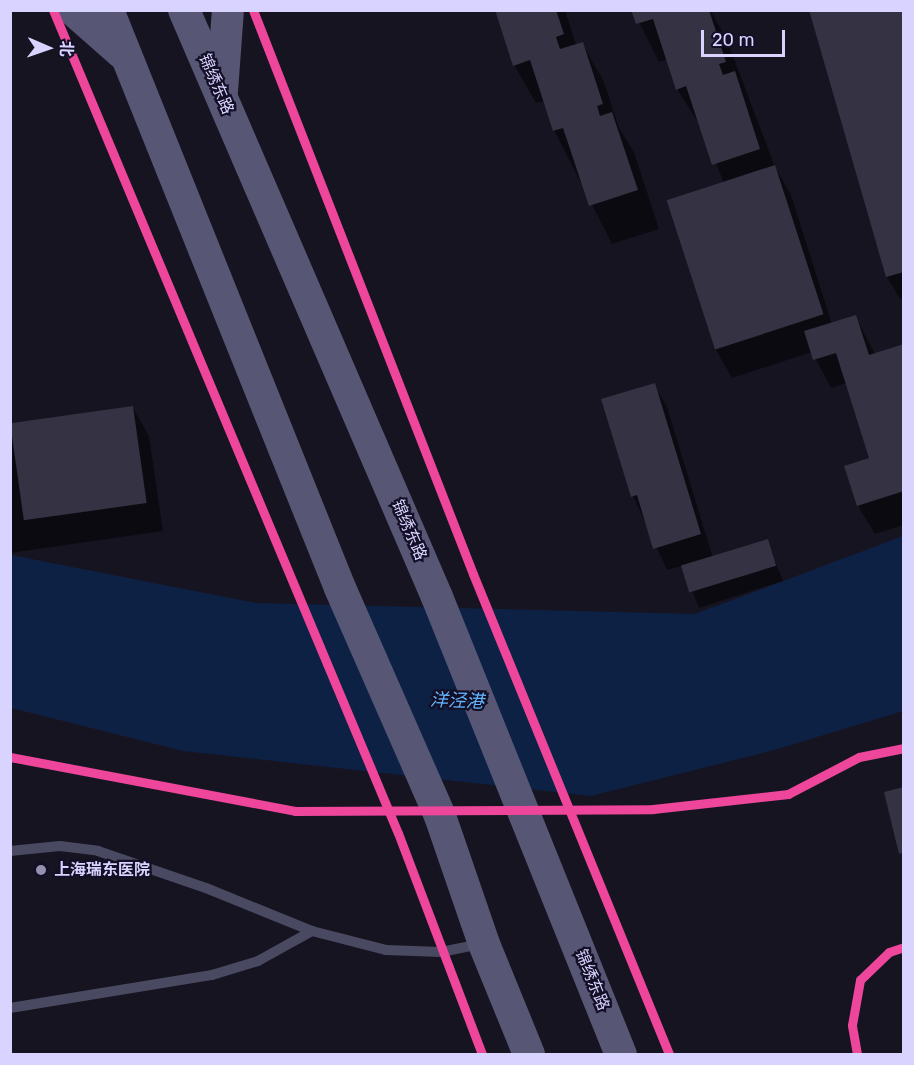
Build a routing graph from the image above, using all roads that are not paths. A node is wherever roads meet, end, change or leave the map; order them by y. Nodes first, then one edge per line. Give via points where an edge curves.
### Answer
1 (73, 10) edge
2 (108, 10) edge
3 (184, 10) edge
4 (228, 10) edge
5 (127, 57) junction
6 (222, 98) junction
7 (10, 851) edge
8 (312, 932) junction
9 (484, 944) junction
10 (10, 1008) edge
11 (529, 1054) edge
12 (621, 1054) edge

1 - 5 main road
2 - 5 main road
3 - 6 main road, 锦绣东路
4 - 6 main road
5 - 9 main road via 340,588 440,816
6 - 12 main road, 锦绣东路 via 437,597
7 - 8 lane via 60,846 99,851 206,888
8 - 9 lane via 414,953
8 - 10 lane via 258,961 212,975
9 - 11 main road

